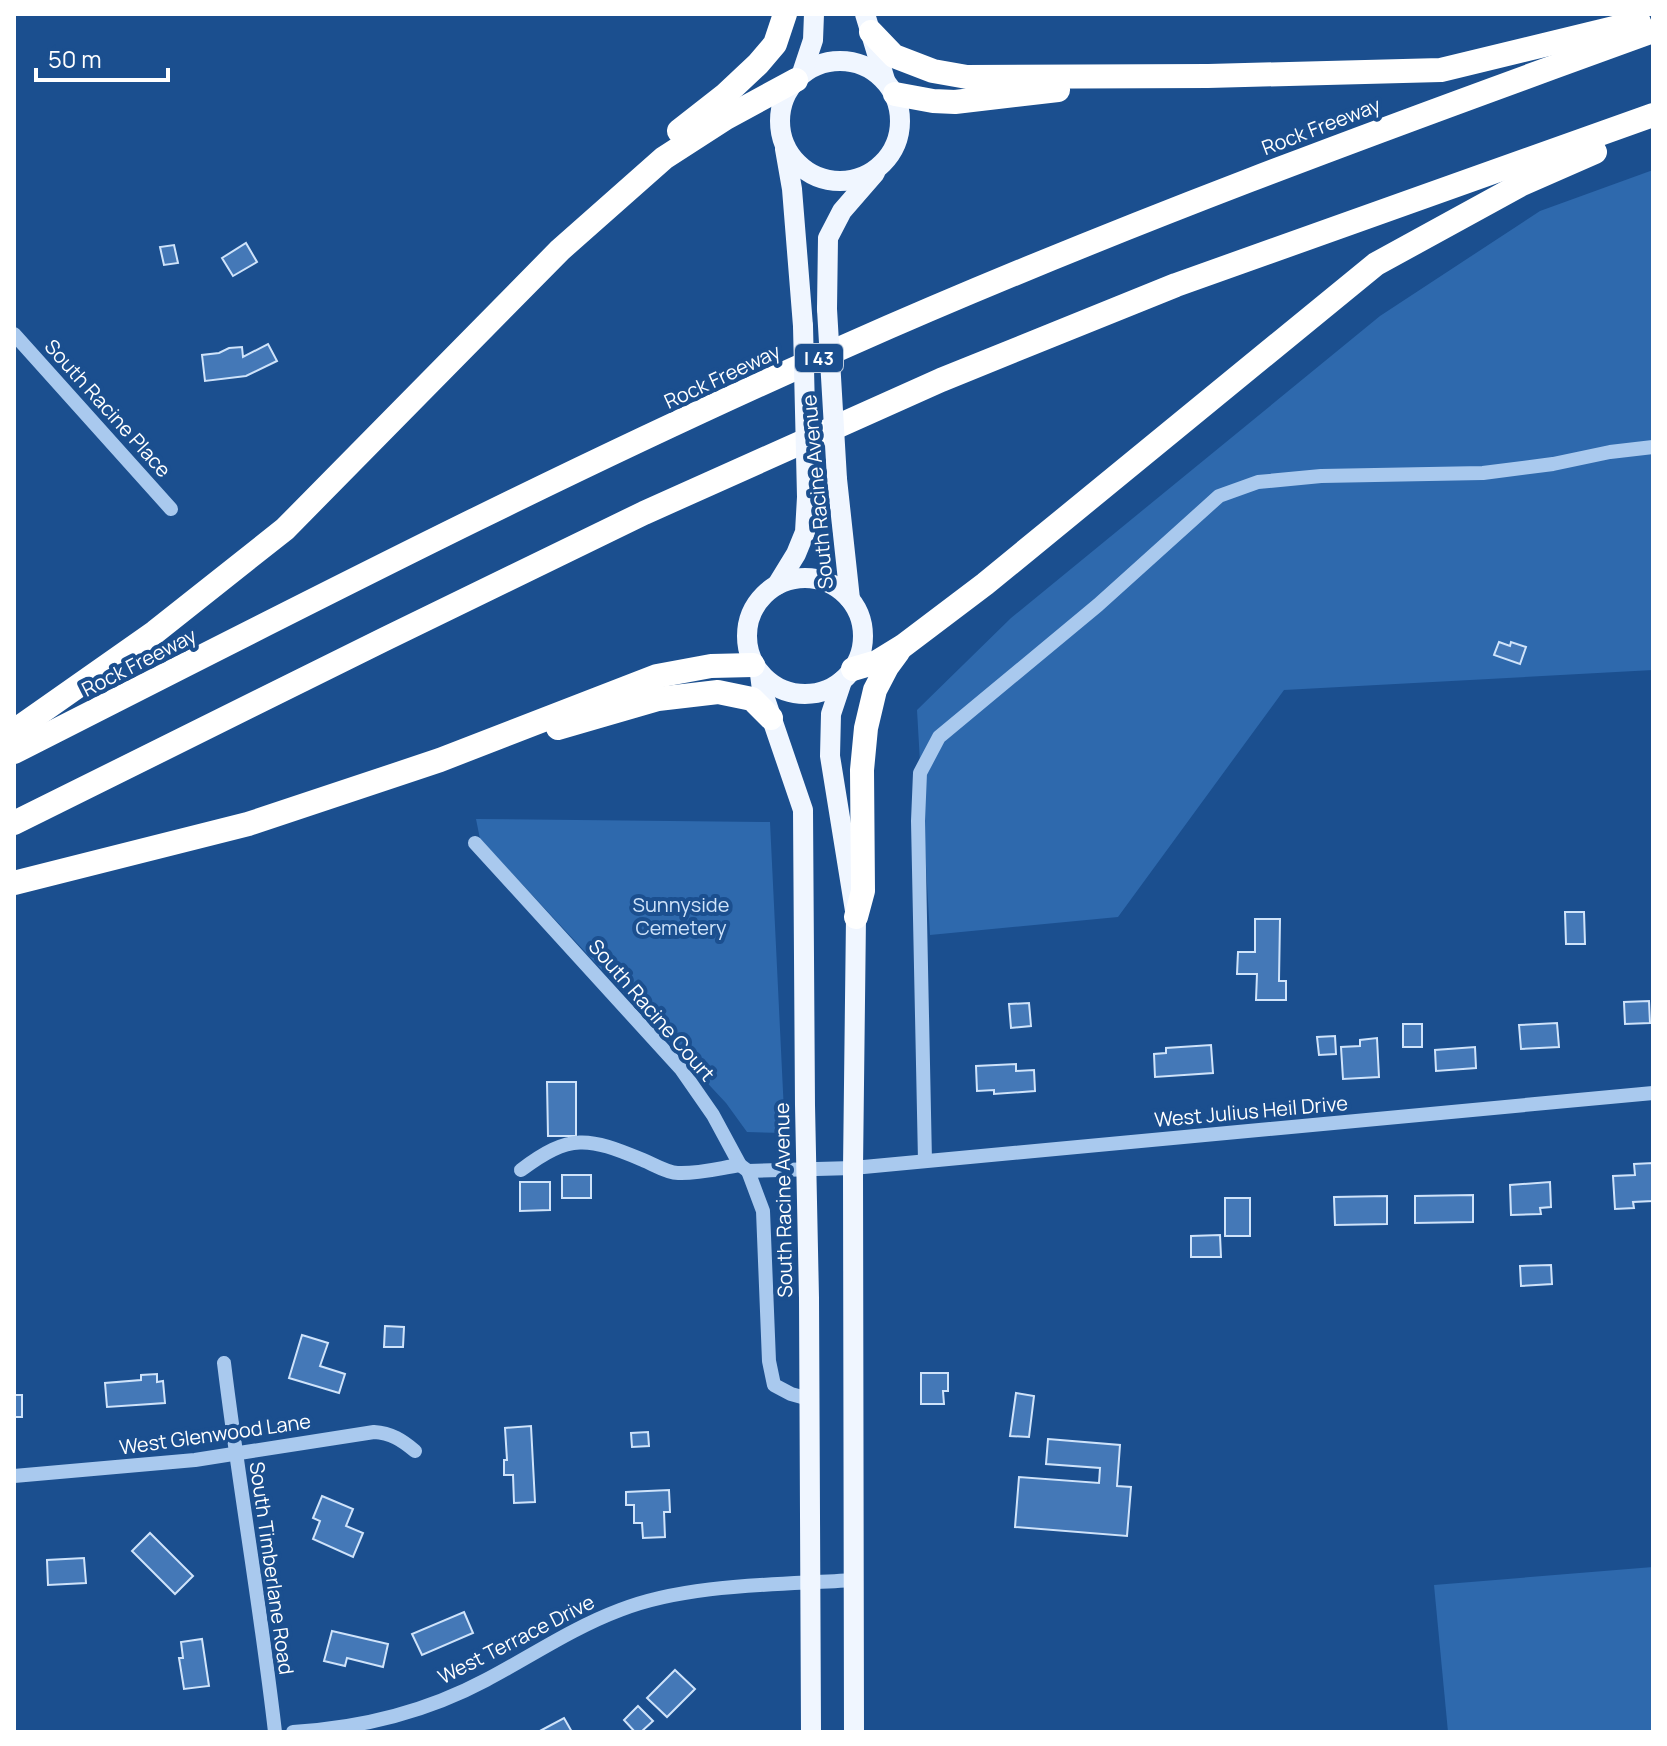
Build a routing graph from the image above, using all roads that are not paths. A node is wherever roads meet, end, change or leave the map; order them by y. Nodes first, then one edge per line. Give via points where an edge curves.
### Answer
1 (785, 14) edge
2 (814, 14) edge
3 (1653, 19) edge
4 (868, 23) edge
5 (1653, 31) edge
6 (799, 76) junction
7 (1208, 76) junction
8 (890, 87) junction
9 (1653, 115) edge
10 (1653, 126) edge
11 (784, 145) junction
12 (886, 161) junction
13 (560, 250) junction
14 (14, 334) edge
15 (1653, 447) edge
16 (171, 509) dead end
17 (777, 585) junction
18 (850, 599) junction
19 (903, 646) junction
20 (757, 669) junction
21 (847, 675) junction
22 (771, 718) junction
23 (14, 731) edge
24 (14, 752) edge
25 (440, 760) junction
26 (14, 823) edge
27 (475, 843) dead end
28 (14, 883) edge
29 (856, 917) junction
30 (1653, 1093) edge
31 (925, 1161) junction
32 (744, 1168) junction
33 (853, 1168) junction
34 (807, 1169) junction
35 (521, 1170) dead end
36 (224, 1363) dead end
37 (809, 1399) junction
38 (415, 1451) dead end
39 (235, 1454) junction
40 (14, 1476) edge
41 (854, 1580) junction
42 (810, 1583) junction
43 (275, 1732) edge
44 (293, 1732) edge
45 (811, 1732) edge
46 (854, 1732) edge

1 - 13 highway via 775,44 758,64 600,201
2 - 6 main road via 813,40
3 - 7 highway via 1441,70
4 - 7 highway via 894,56 967,77
4 - 8 main road
5 - 24 highway, Rock Freeway / I 43 via 1205,196 846,346 604,456
6 - 8 main road via 825,63 850,61
6 - 11 main road via 781,108
6 - 13 highway via 664,158
7 - 8 highway via 955,102
8 - 12 main road via 901,111 901,129
9 - 26 highway via 1176,285 941,380 644,513
10 - 19 highway via 1522,184 1376,264
11 - 12 main road via 795,162 831,181 871,174
11 - 17 main road, South Racine Avenue, bridge via 803,326 807,497 805,532
12 - 18 main road, South Racine Avenue, bridge via 842,211 828,238 837,479
13 - 23 highway via 285,529 155,632
14 - 16 street, South Racine Place
15 - 31 street via 1483,473 1258,482 1219,496 939,737 920,773 918,821
17 - 18 main road via 816,578
17 - 20 main road via 751,611 746,629
18 - 21 main road via 863,633 861,652
19 - 21 highway
19 - 29 highway via 875,690 866,728 863,891
20 - 21 main road via 771,684 799,694 829,689
20 - 22 main road, South Racine Avenue
20 - 25 highway via 711,666 657,676
21 - 29 main road via 831,714 830,756
22 - 25 highway via 752,699 718,692 658,699
22 - 34 main road, South Racine Avenue via 803,810
25 - 28 highway via 248,824
27 - 32 street, South Racine Court via 681,1069
29 - 33 main road
30 - 31 street, West Julius Heil Drive
31 - 33 street, West Julius Heil Drive
32 - 34 street
32 - 35 street via 675,1173 617,1149 577,1142 557,1147
32 - 37 street, South Racine Court via 763,1211 774,1385
33 - 34 street
33 - 41 main road
34 - 37 main road, South Racine Avenue
36 - 39 street, South Timberlane Road
37 - 42 main road, South Racine Avenue
38 - 39 street, West Glenwood Lane via 396,1437 374,1432
39 - 40 street, West Glenwood Lane
39 - 43 street, South Timberlane Road
41 - 42 street, West Terrace Drive
41 - 46 main road
42 - 44 street, West Terrace Drive via 647,1601 586,1624 444,1700 363,1724
42 - 45 main road, South Racine Avenue

